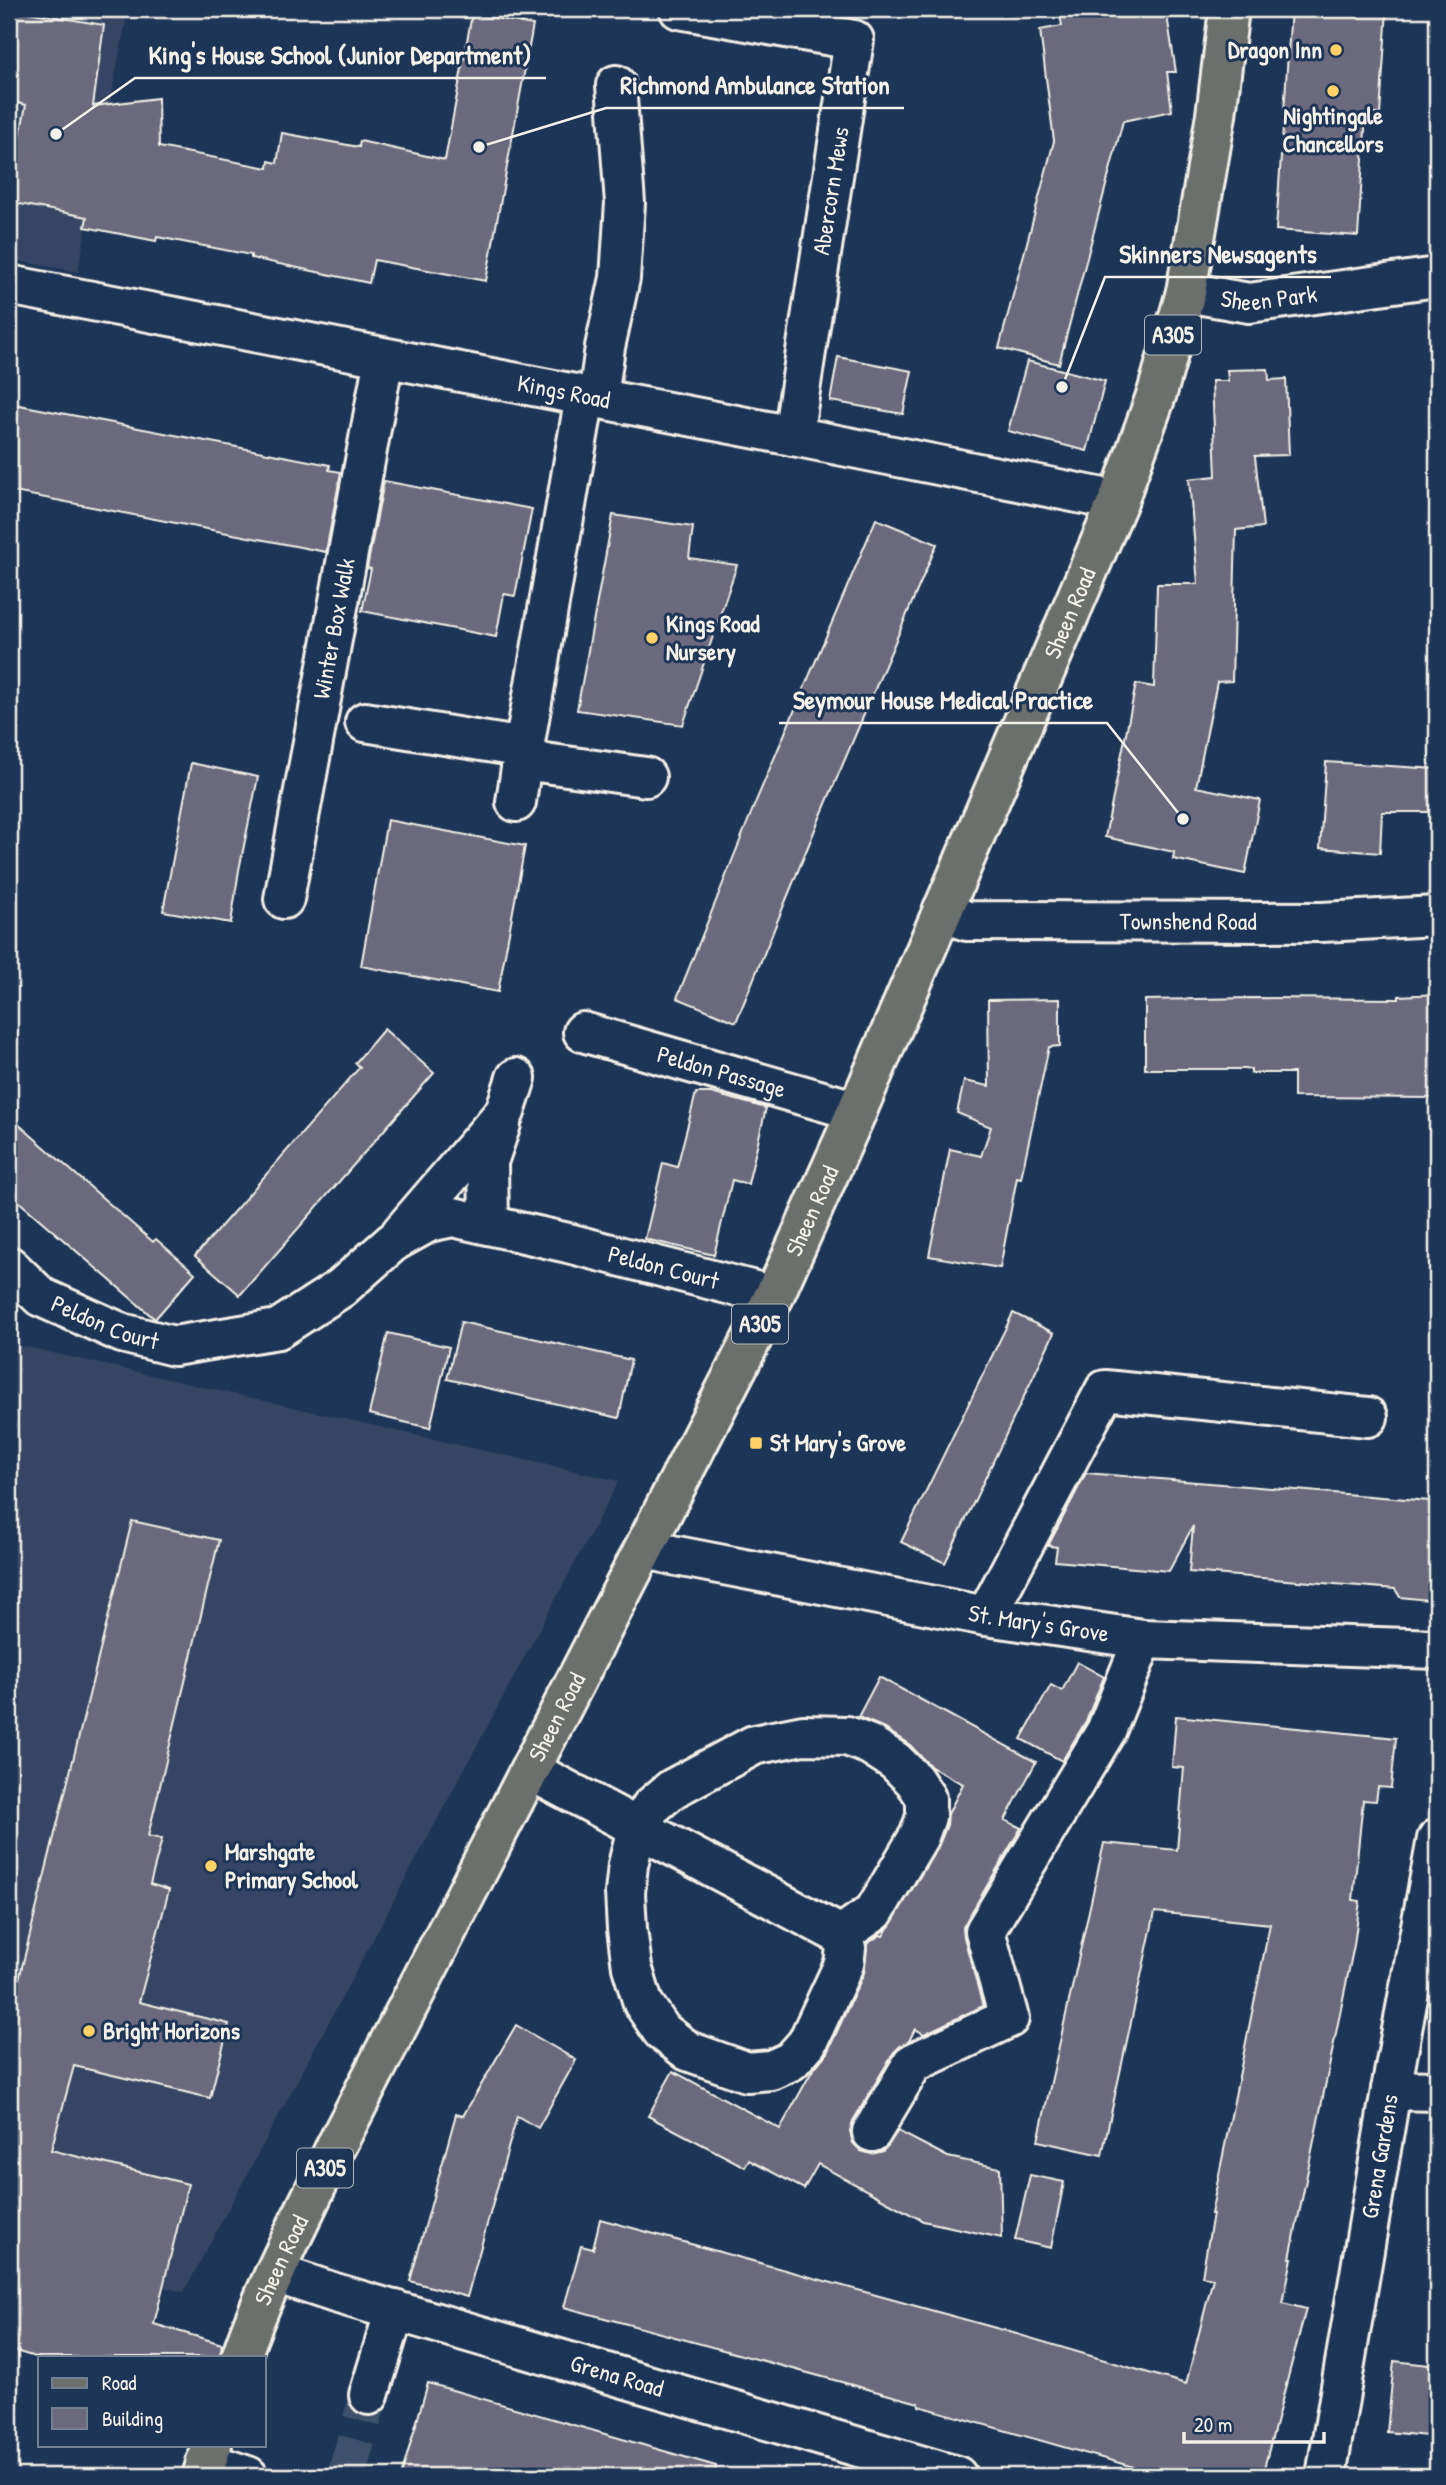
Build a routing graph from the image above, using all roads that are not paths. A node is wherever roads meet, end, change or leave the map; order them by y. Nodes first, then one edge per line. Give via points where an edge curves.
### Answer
1 (678, 9) edge
2 (1229, 9) edge
3 (616, 85) dead end
4 (1437, 277) edge
5 (9, 285) edge
6 (1186, 292) junction
7 (384, 358) junction
8 (592, 397) junction
9 (793, 436) junction
10 (1118, 501) junction
11 (365, 722) dead end
12 (523, 754) junction
13 (646, 777) dead end
14 (516, 802) dead end
15 (284, 899) dead end
16 (943, 909) junction
17 (1437, 916) edge
18 (583, 1032) dead end
19 (857, 1111) junction
20 (489, 1225) junction
21 (393, 1242) junction
22 (9, 1266) edge
23 (774, 1296) junction
24 (1368, 1417) dead end
25 (645, 1548) junction
26 (986, 1616) junction
27 (1143, 1639) junction
28 (1437, 1649) edge
29 (531, 1771) junction
30 (638, 1828) junction
31 (1437, 1839) edge
32 (841, 1935) junction
33 (1391, 2090) junction
34 (1437, 2091) edge
35 (872, 2132) dead end
36 (275, 2273) junction
37 (394, 2310) junction
38 (241, 2356) edge
39 (369, 2395) tunnel mouth
40 (206, 2461) edge
41 (248, 2476) edge
42 (957, 2476) edge
43 (1326, 2476) edge

1 - 9 street, Abercorn Mews via 854,40
2 - 6 main road, Sheen Road / A305
3 - 8 street via 625,203 620,278
4 - 6 street, Sheen Park via 1249,303
5 - 7 street, Kings Road
6 - 10 main road, Sheen Road / A305 via 1157,393
7 - 8 street, Kings Road
7 - 15 street, Winter Box Walk
8 - 9 street, Kings Road
8 - 12 street
9 - 10 street, Kings Road
10 - 16 main road, Sheen Road / A305
11 - 12 street
12 - 13 street
12 - 14 street
16 - 17 street, Townshend Road via 966,921 1322,922
16 - 19 main road, Sheen Road / A305
18 - 19 street, Peldon Passage
19 - 23 main road, Sheen Road / A305
20 - 21 street, Peldon Court via 453,1217 429,1222
20 - 21 street, Peldon Court via 488,1162 510,1095
20 - 23 street, Peldon Court
21 - 22 street, Peldon Court via 341,1288 278,1329 174,1346 122,1333 41,1297
23 - 25 main road, Sheen Road / A305
24 - 26 street via 1105,1390
25 - 26 street, St. Mary's Grove
25 - 29 main road, Sheen Road / A305
26 - 27 street, St. Mary's Grove
27 - 28 street, St. Mary's Grove
27 - 35 street via 1106,1731 985,1931 1009,2018 913,2063
29 - 30 street
29 - 36 main road, Sheen Road / A305 via 418,1983
30 - 32 street
30 - 32 street via 625,1893 632,1967 643,2003 662,2031 688,2051 747,2072 771,2070 791,2061 807,2043 844,1964 846,1948
30 - 32 street via 651,1807 672,1788 754,1745 803,1735 847,1736 870,1745 914,1780 926,1798 926,1817 874,1912
31 - 33 street, Grena Gardens
33 - 34 street
33 - 43 street, Grena Gardens
36 - 37 street, Grena Road
36 - 38 main road, Sheen Road / A305
37 - 39 street
37 - 42 street, Grena Road
40 - 41 street

